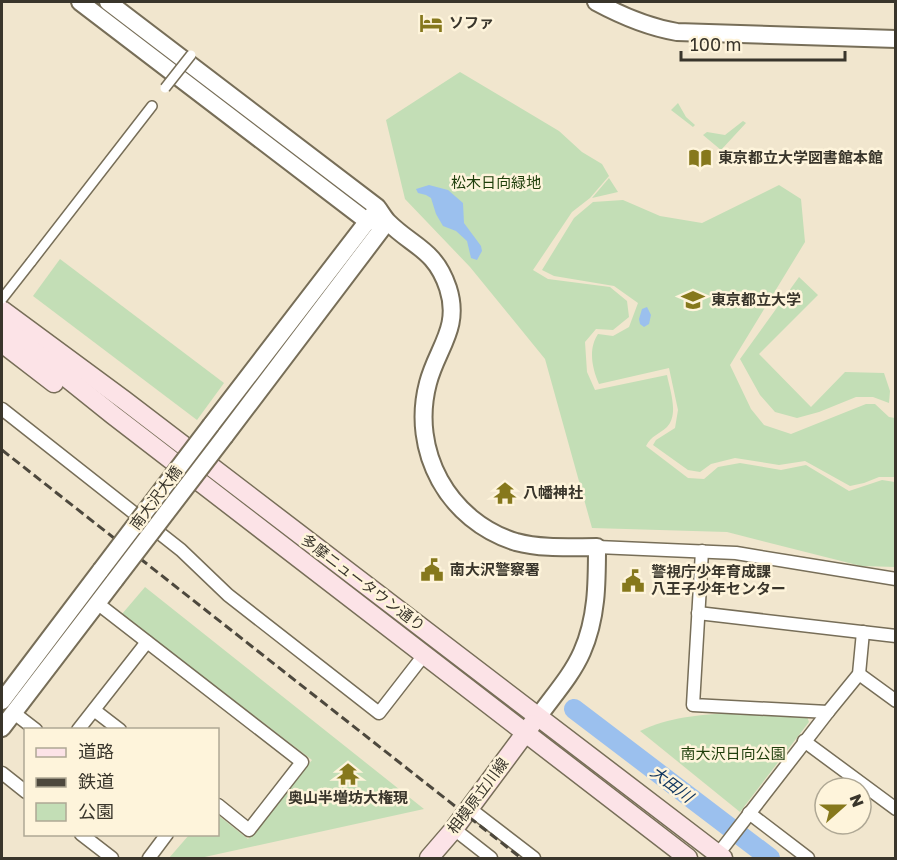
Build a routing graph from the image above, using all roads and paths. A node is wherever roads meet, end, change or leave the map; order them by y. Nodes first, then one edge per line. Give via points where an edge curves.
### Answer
1 (80, 2) edge
2 (108, 2) edge
3 (596, 2) edge
4 (896, 39) edge
5 (191, 55) dead end
6 (165, 88) dead end
7 (152, 106) dead end
8 (372, 214) junction
9 (387, 222) junction
10 (2, 297) edge
11 (2, 310) edge
12 (2, 326) edge
13 (2, 343) edge
14 (118, 408) junction
15 (2, 409) edge
16 (187, 473) junction
17 (148, 524) junction
18 (597, 547) junction
19 (702, 550) junction
20 (896, 579) edge
21 (97, 603) junction
22 (698, 613) junction
23 (863, 632) junction
24 (896, 636) edge
25 (147, 642) junction
26 (424, 655) junction
27 (859, 674) junction
28 (896, 701) edge
29 (5, 703) edge
30 (94, 710) junction
31 (828, 712) junction
32 (538, 717) junction
33 (2, 728) edge
34 (35, 728) edge
35 (79, 728) edge
36 (119, 728) edge
37 (525, 733) junction
38 (804, 741) junction
39 (2, 774) edge
40 (24, 790) edge
41 (219, 806) edge
42 (469, 808) junction
43 (896, 809) edge
44 (747, 817) junction
45 (454, 829) junction
46 (84, 836) edge
47 (166, 836) edge
48 (680, 856) edge
49 (718, 857) edge
50 (112, 858) edge
51 (149, 858) edge
52 (429, 858) edge
53 (491, 858) edge
54 (534, 858) edge
55 (808, 858) edge

1 - 8 street
2 - 8 street
3 - 4 street via 648,26 677,32
5 - 6 street, bridge
7 - 10 street, bridge
8 - 9 street
8 - 29 street, 南大沢大橋, bridge via 101,570
9 - 18 street via 432,258 448,289 452,323 427,384 423,431 428,452 453,502 482,526 514,541 542,547
9 - 21 street, 南大沢大橋, bridge
10 - 14 main road via 99,370
11 - 14 main road, 多摩ニュータウン通り
12 - 14 main road, 多摩ニュータウン通り
13 - 14 main road via 79,402
14 - 16 main road, 多摩ニュータウン通り
14 - 32 main road, 多摩ニュータウン通り
15 - 17 street
16 - 17 street
16 - 26 main road, 多摩ニュータウン通り
17 - 26 street via 228,595 379,713
18 - 19 street
18 - 32 street via 597,588 589,632 572,670
19 - 20 street
19 - 22 street
21 - 25 street
21 - 29 street, 南大沢大橋
22 - 23 street
22 - 31 street via 693,705
23 - 24 street
23 - 27 street
25 - 30 street
25 - 41 street via 302,762 249,830
26 - 37 main road, 多摩ニュータウン通り
27 - 28 street
27 - 31 street
29 - 33 street
29 - 34 street
30 - 35 street
30 - 36 street
31 - 38 street
32 - 37 main road, 相模原立川線
32 - 49 main road, 多摩ニュータウン通り
37 - 42 main road, 相模原立川線
37 - 48 main road, 多摩ニュータウン通り
38 - 43 street
38 - 44 street
39 - 40 street
42 - 45 main road, 相模原立川線
42 - 54 street
44 - 49 street
44 - 55 street
45 - 52 main road, 相模原立川線
45 - 53 street
46 - 50 street
47 - 51 street

